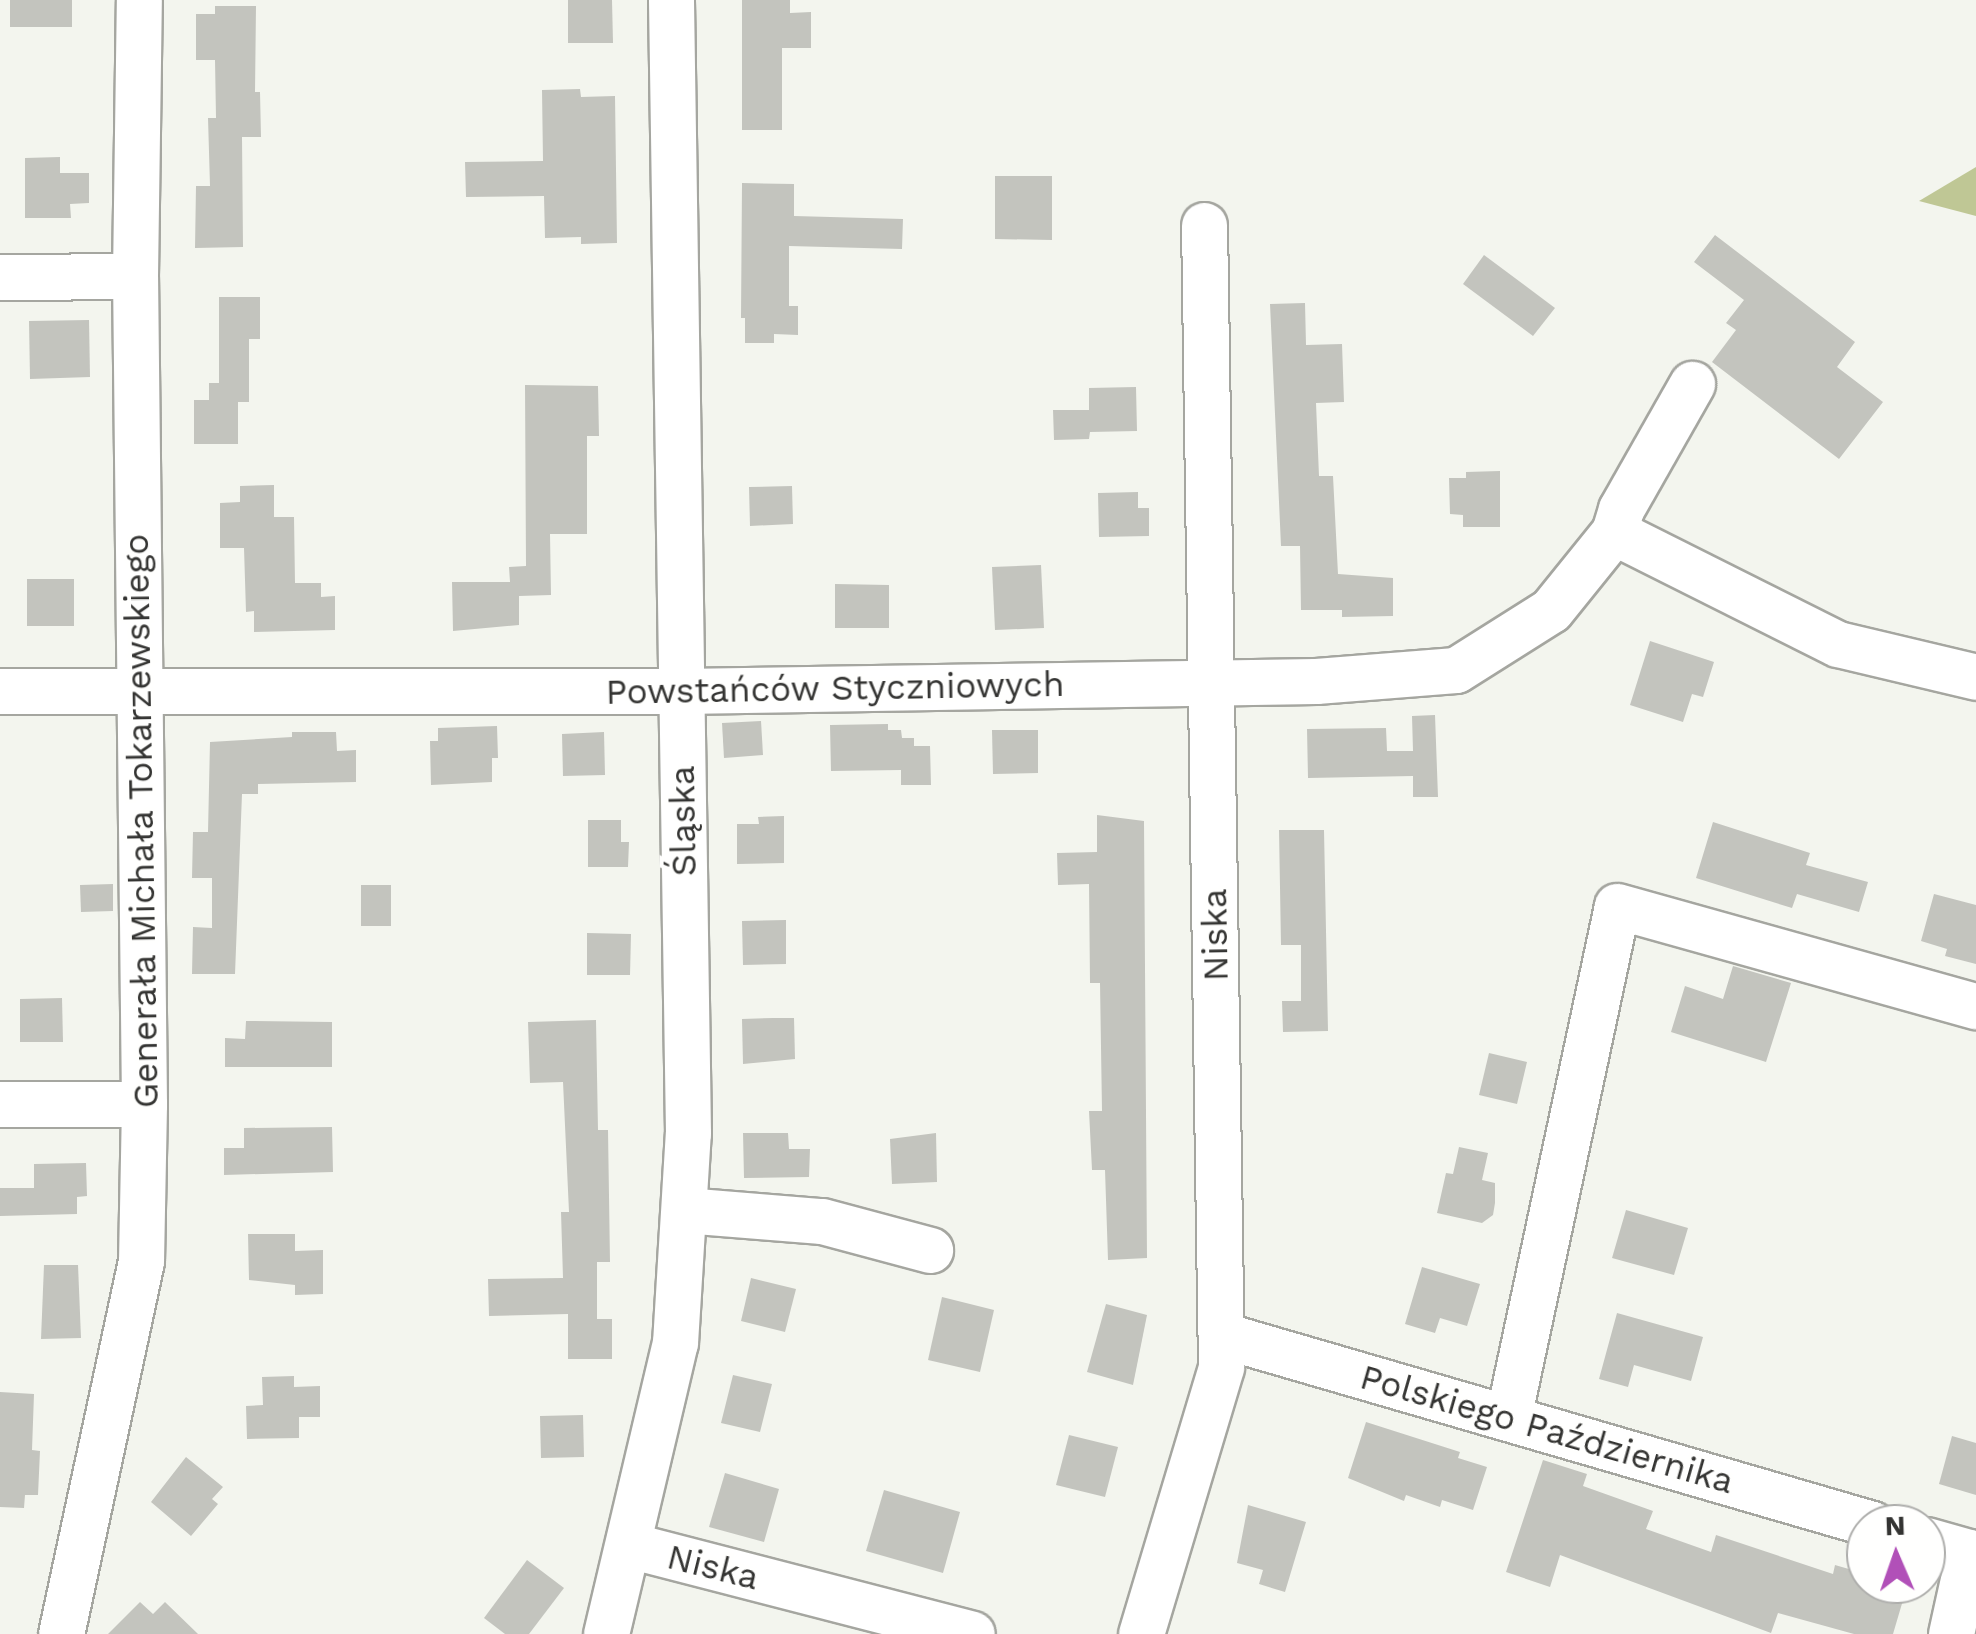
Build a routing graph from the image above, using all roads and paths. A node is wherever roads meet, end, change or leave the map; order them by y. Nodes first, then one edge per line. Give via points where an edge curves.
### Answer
1 (138, 0) edge
2 (671, 0) edge
3 (1204, 225) dead end
4 (135, 276) junction
5 (0, 277) edge
6 (1692, 384) dead end
7 (1614, 532) junction
8 (1976, 678) edge
9 (1211, 682) junction
10 (0, 691) edge
11 (140, 691) junction
12 (681, 691) junction
13 (1976, 1006) edge
14 (0, 1104) edge
15 (144, 1104) junction
16 (684, 1210) junction
17 (930, 1250) dead end
18 (1222, 1335) junction
19 (1508, 1418) junction
20 (1846, 1516) edge
21 (629, 1545) junction
22 (1946, 1546) edge
23 (67, 1630) edge
24 (606, 1634) edge
25 (972, 1634) edge
26 (1141, 1634) edge
27 (1952, 1634) edge

1 - 4 street, Generała Michała Tokarzewskiego
2 - 12 street, Śląska
3 - 9 street, Niska
4 - 5 street
4 - 11 street, Generała Michała Tokarzewskiego
6 - 7 street, Powstańców Styczniowych
7 - 8 street via 1838,644
7 - 9 street, Powstańców Styczniowych via 1551,610 1456,670
9 - 12 street, Powstańców Styczniowych
9 - 18 street, Niska
10 - 11 street, Powstańców Styczniowych
11 - 12 street, Powstańców Styczniowych
11 - 15 street, Generała Michała Tokarzewskiego
12 - 16 street, Śląska
13 - 19 street via 1617,906
14 - 15 street
15 - 23 street, Generała Michała Tokarzewskiego via 141,1261
16 - 17 street via 822,1221
16 - 21 street, Śląska via 675,1343
18 - 19 street, Polskiego Października
18 - 26 street, Niska via 1221,1367
19 - 20 street, Polskiego Października
21 - 24 street, Śląska
21 - 25 street, Niska
22 - 27 street via 1969,1552

